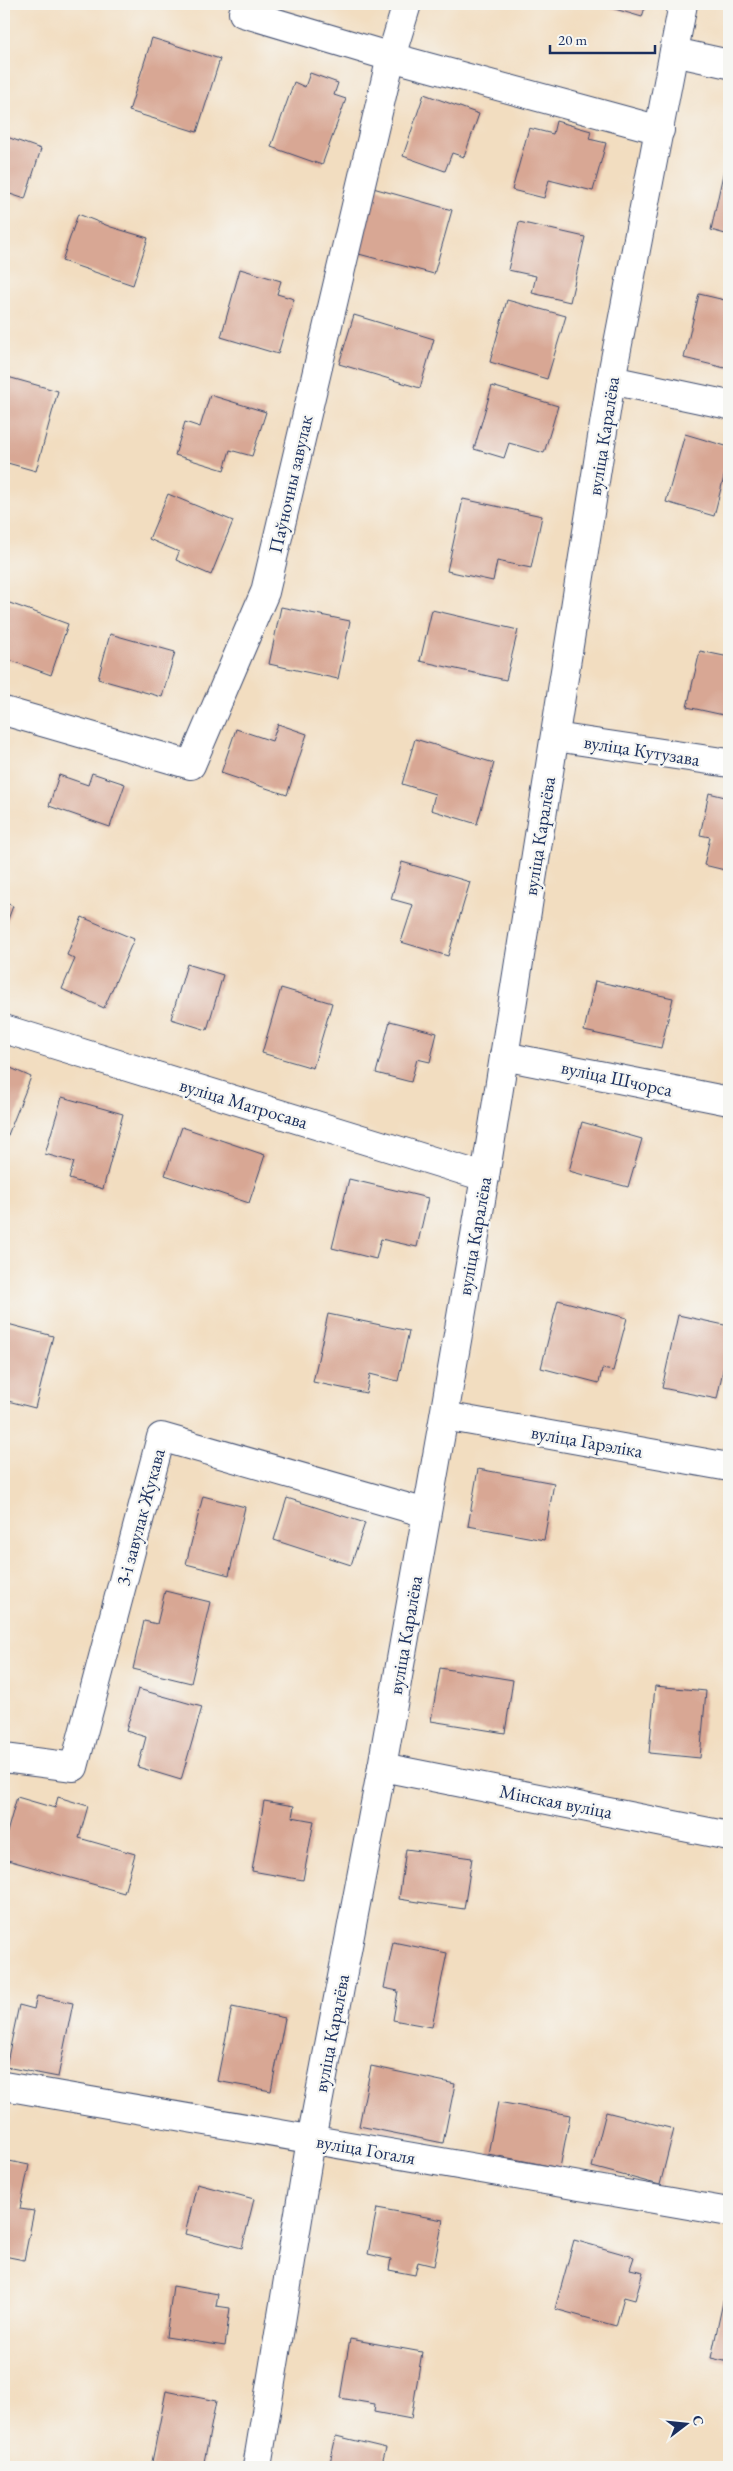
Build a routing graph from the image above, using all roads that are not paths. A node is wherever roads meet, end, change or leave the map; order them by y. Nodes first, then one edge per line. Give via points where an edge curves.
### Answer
1 (407, 4) edge
2 (683, 4) edge
3 (243, 13) dead end
4 (674, 52) junction
5 (391, 58) junction
6 (729, 64) edge
7 (660, 130) junction
8 (611, 380) junction
9 (729, 405) edge
10 (4, 711) edge
11 (555, 737) junction
12 (729, 764) edge
13 (4, 1029) edge
14 (504, 1056) junction
15 (729, 1101) edge
16 (484, 1177) junction
17 (444, 1416) junction
18 (729, 1467) edge
19 (426, 1513) junction
20 (4, 1758) edge
21 (382, 1767) junction
22 (729, 1836) edge
23 (4, 2086) edge
24 (311, 2140) junction
25 (729, 2212) edge
26 (256, 2467) edge

1 - 5 street, Паўночны завулак
2 - 4 street, вуліца Каралёва
3 - 5 street
4 - 6 street
4 - 7 street, вуліца Каралёва
5 - 7 street
5 - 10 street, Паўночны завулак via 265,592 191,765
7 - 8 street, вуліца Каралёва
8 - 9 street
8 - 11 street, вуліца Каралёва
11 - 12 street, вуліца Кутузава
11 - 14 street, вуліца Каралёва
13 - 16 street, вуліца Матросава
14 - 15 street, вуліца Шчорса
14 - 16 street, вуліца Каралёва
16 - 17 street, вуліца Каралёва
17 - 18 street, вуліца Гарэліка
17 - 19 street, вуліца Каралёва
19 - 20 street, 3-і завулак Жукава via 162,1437 74,1767
19 - 21 street, вуліца Каралёва
21 - 22 street, Мінская вуліца
21 - 24 street, вуліца Каралёва
23 - 24 street, вуліца Гогаля
24 - 25 street, вуліца Гогаля
24 - 26 street, вуліца Каралёва

